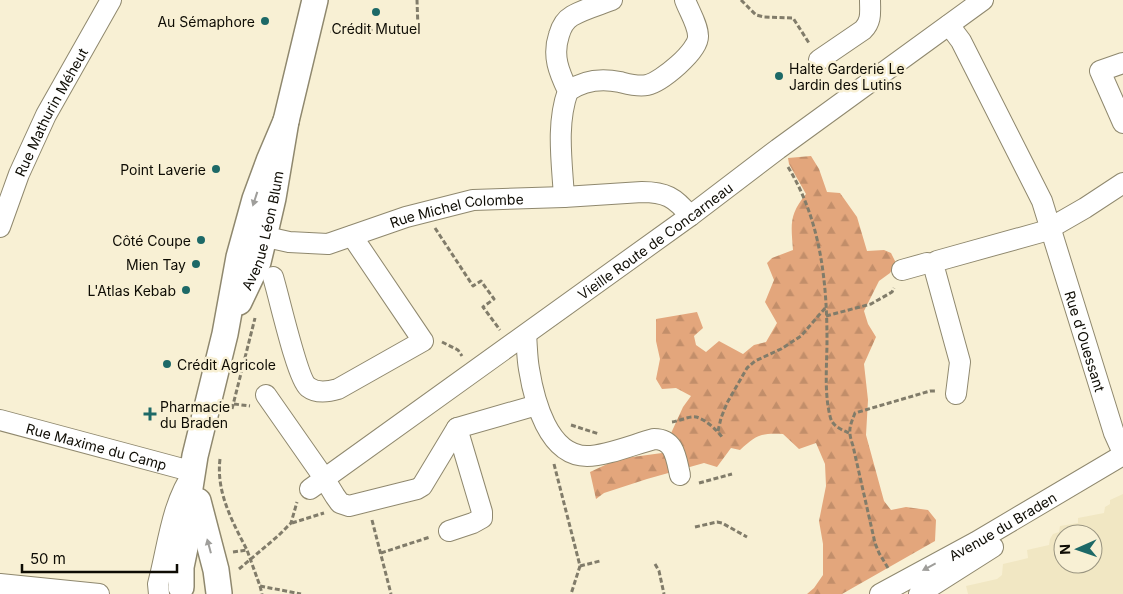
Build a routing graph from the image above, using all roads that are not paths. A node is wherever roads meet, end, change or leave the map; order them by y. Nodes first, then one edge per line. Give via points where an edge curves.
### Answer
1 (111, 0) edge
2 (315, 0) edge
3 (612, 0) edge
4 (685, 0) edge
5 (870, 0) edge
6 (983, 0) edge
7 (950, 25) junction
8 (819, 60) road end
9 (1123, 63) edge
10 (568, 90) junction
11 (1123, 123) edge
12 (1123, 183) edge
13 (564, 197) junction
14 (690, 216) junction
15 (0, 227) edge
16 (1052, 227) junction
17 (255, 235) junction
18 (352, 236) junction
19 (935, 265) junction
20 (902, 270) road end
21 (274, 277) dead end
22 (518, 339) junction
23 (956, 394) road end
24 (266, 395) dead end
25 (537, 406) junction
26 (0, 420) edge
27 (457, 428) junction
28 (1123, 454) edge
29 (1123, 470) edge
30 (194, 472) junction
31 (686, 480) road end
32 (317, 484) junction
33 (449, 531) road end
34 (0, 584) edge
35 (169, 592) edge
36 (99, 594) edge
37 (220, 594) edge
38 (880, 594) edge
39 (918, 594) edge

1 - 15 street, Rue Mathurin Méheut via 46,114
2 - 17 main road, Avenue Léon Blum via 286,121 273,198
3 - 10 street via 572,16 560,30 556,62
4 - 10 street via 698,42 662,78 647,85 589,80
5 - 8 street via 868,25
6 - 7 street, Vieille Route de Concarneau
7 - 14 street, Vieille Route de Concarneau
7 - 16 street, Rue d'Ouessant via 1030,174
9 - 11 street via 1100,72
10 - 13 street via 561,125
12 - 16 street
13 - 14 street, Rue Michel Colombe via 652,192 670,196
13 - 18 street, Rue Michel Colombe via 473,200 386,223
14 - 22 street, Vieille Route de Concarneau
16 - 19 street via 1024,238 942,259
16 - 28 street, Rue d'Ouessant
17 - 18 street, Rue Michel Colombe via 319,244
17 - 30 main road, Avenue Léon Blum via 258,262 225,334 200,431
18 - 21 street via 423,340 338,389 319,392 304,383
19 - 20 street via 927,263
19 - 23 street via 960,362
22 - 25 street
22 - 32 street, Vieille Route de Concarneau
24 - 32 street
25 - 27 street
25 - 31 street via 558,444 575,454 588,456 654,439 663,440 673,448
26 - 30 street, Rue Maxime du Camp
27 - 32 street via 422,486 358,504 340,503
27 - 33 street via 482,518
28 -> 38 street, Avenue du Braden via 985,537
29 - 39 street, Avenue du Braden
30 - 35 main road, Avenue Léon Blum via 181,567
37 -> 30 main road, Avenue Léon Blum
34 - 36 street
35 - 37 main road via 190,584 210,588

